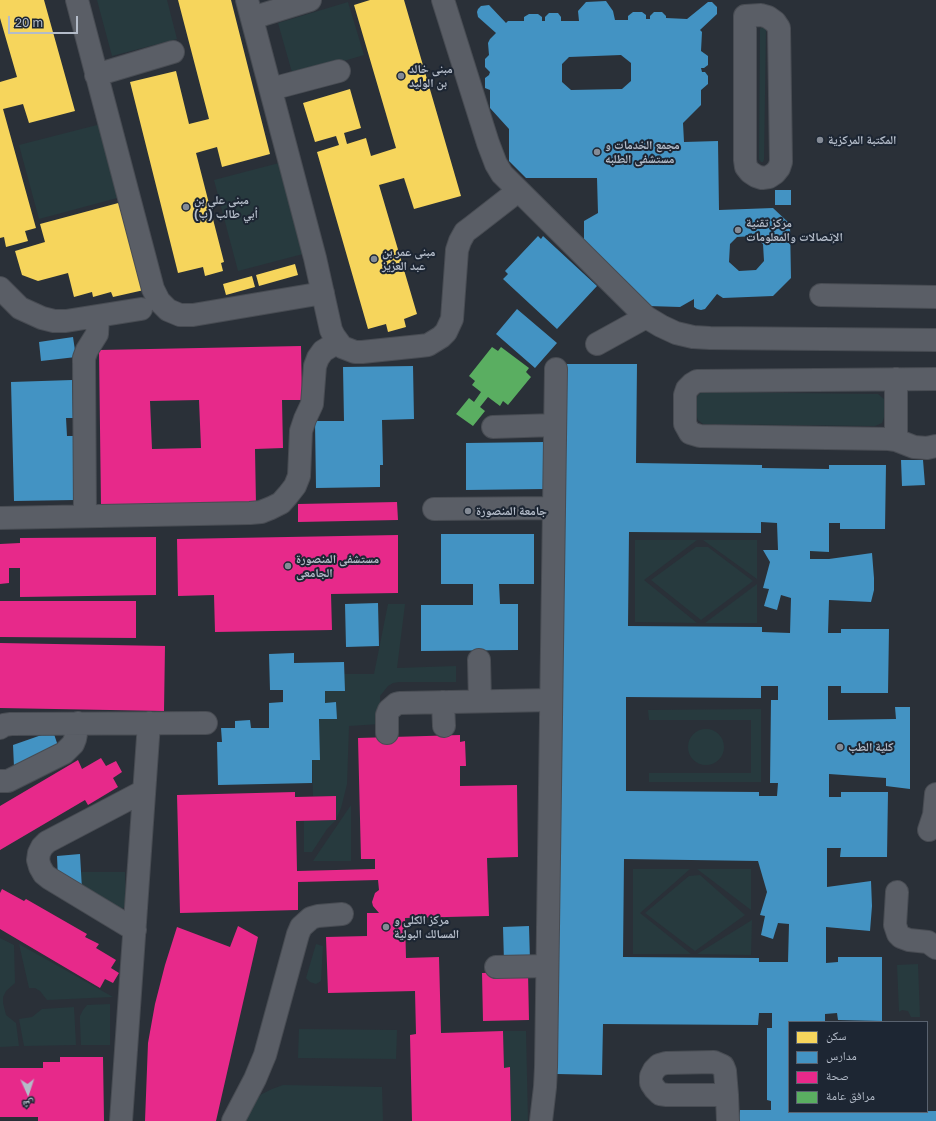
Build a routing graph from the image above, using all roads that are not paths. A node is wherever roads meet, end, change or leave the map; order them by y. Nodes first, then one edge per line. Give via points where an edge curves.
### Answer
1 (77, 0) edge
2 (310, 0) edge
3 (443, 0) edge
4 (744, 8) edge
5 (250, 9) edge
6 (174, 52) dead end
7 (339, 71) dead end
8 (96, 75) junction
9 (271, 90) junction
10 (518, 191) junction
11 (0, 288) edge
12 (323, 293) junction
13 (822, 295) dead end
14 (936, 297) edge
15 (141, 309) dead end
16 (98, 316) junction
17 (646, 317) junction
18 (936, 340) edge
19 (338, 342) junction
20 (597, 344) dead end
21 (556, 369) dead end
22 (896, 379) junction
23 (936, 379) edge
24 (556, 425) junction
25 (493, 427) dead end
26 (896, 440) junction
27 (936, 446) edge
28 (554, 508) junction
29 (434, 509) dead end
30 (84, 516) junction
31 (0, 518) edge
32 (479, 660) dead end
33 (551, 700) junction
34 (480, 701) junction
35 (443, 702) junction
36 (78, 723) junction
37 (149, 723) junction
38 (206, 723) dead end
39 (444, 726) dead end
40 (0, 728) edge
41 (387, 733) dead end
42 (0, 781) edge
43 (144, 791) junction
44 (936, 794) edge
45 (929, 830) dead end
46 (897, 892) dead end
47 (342, 914) dead end
48 (134, 930) junction
49 (936, 948) edge
50 (548, 966) junction
51 (496, 967) dead end
52 (727, 1095) dead end
53 (121, 1121) edge
54 (232, 1121) edge
55 (541, 1121) edge
56 (728, 1121) edge

1 - 8 street
2 - 5 street
3 - 10 street via 492,154 502,174
4 - 4 street via 745,160 750,172 762,178 775,173 781,162 778,28 768,17
5 - 9 street
6 - 8 street
7 - 9 street
8 - 12 street via 158,301 168,310 180,315 193,315
9 - 12 street
10 - 17 street
10 - 19 street via 465,232 460,241 457,250 452,319 441,338 428,345 362,352 349,350
11 - 16 street via 20,308 42,318 66,321
12 - 19 street via 331,330
13 - 14 street
15 - 16 street
16 - 30 street via 97,334 84,358
17 - 18 street via 676,333 704,338
17 - 20 street
19 - 30 street via 323,351 315,366 312,404 301,431 299,476 281,502 266,510 250,513
21 - 24 street
22 - 23 street
22 - 26 street
22 - 26 street via 697,381 685,395 685,424 690,433 700,436
24 - 25 street
24 - 28 street
26 - 27 street via 914,447
28 - 29 street
28 - 33 street
30 - 31 street
32 - 34 street
33 - 34 street
33 - 50 street
34 - 35 street
35 - 39 street
35 - 41 street via 396,704 388,710
36 - 37 street
36 - 40 street via 11,724
36 - 42 street via 75,739 64,753 8,781
37 - 38 street
37 - 43 street
43 - 48 street
43 - 48 street via 47,842 39,853 38,860 44,874 49,878
44 - 45 street via 934,815
46 - 49 street via 895,925 898,934 909,940 928,942
47 - 54 street via 312,918 301,928 265,1055
48 - 53 street
50 - 51 street
50 - 55 street via 545,1087
52 - 56 street

